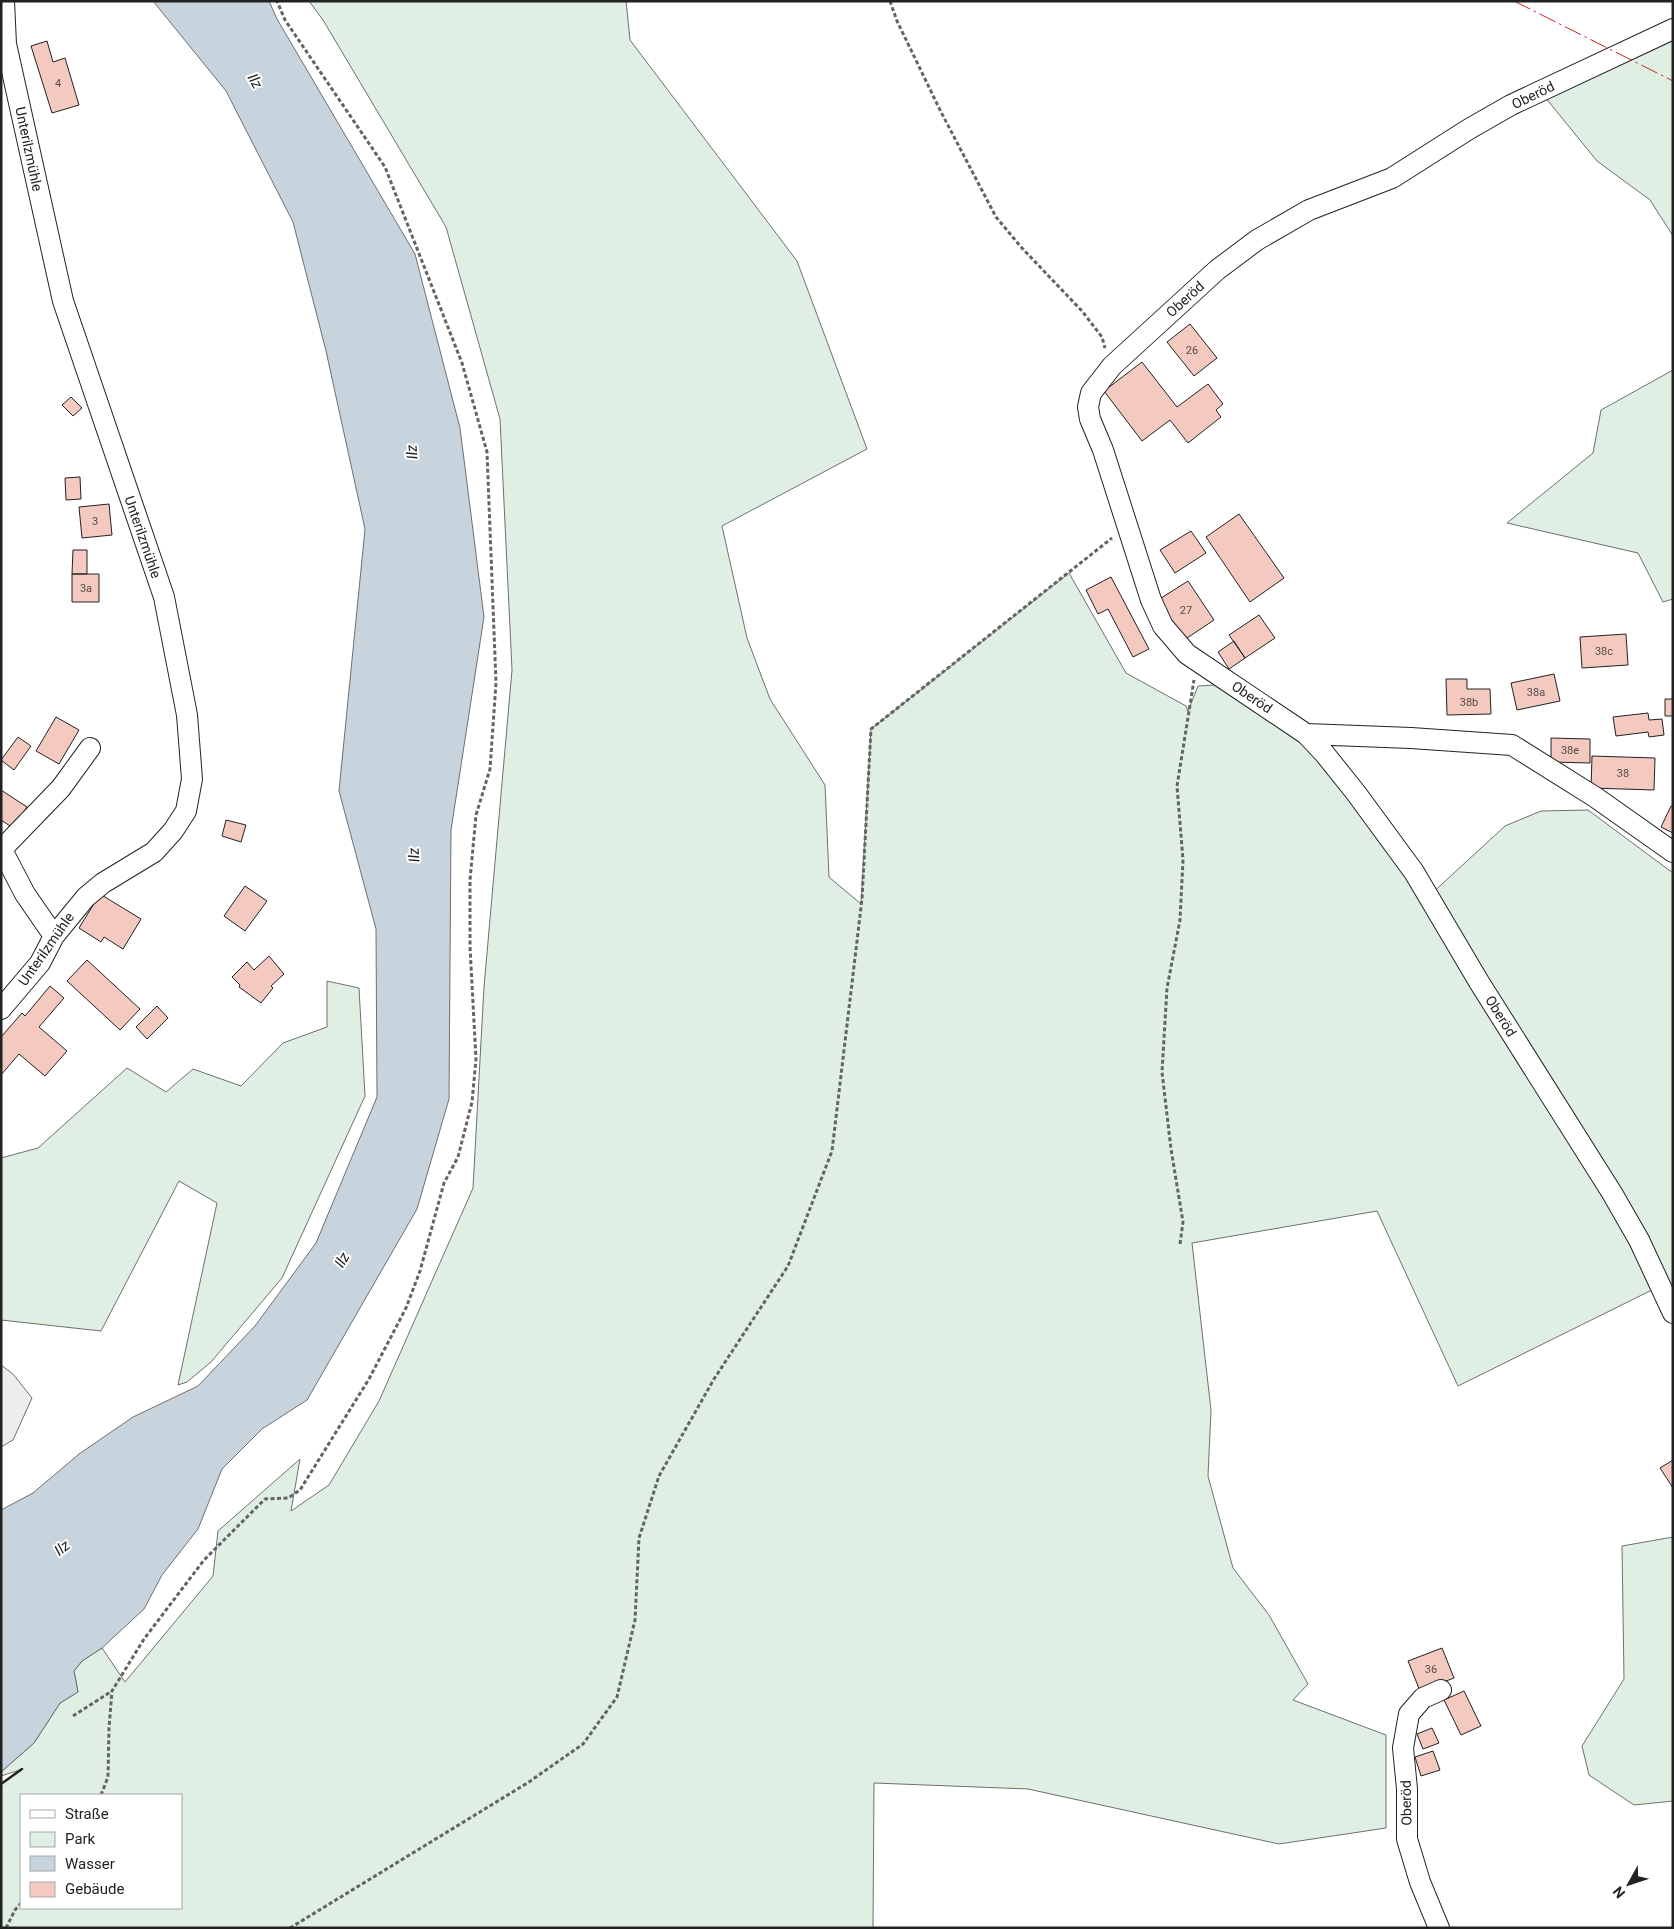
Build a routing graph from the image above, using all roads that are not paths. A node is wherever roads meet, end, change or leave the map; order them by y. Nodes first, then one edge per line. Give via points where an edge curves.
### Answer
1 (4, 1) edge
2 (1673, 29) edge
3 (1306, 734) junction
4 (90, 748) dead end
5 (2, 848) edge
6 (1673, 852) edge
7 (54, 936) junction
8 (1, 1009) edge
9 (1673, 1313) edge
10 (1441, 1690) dead end
11 (1439, 1928) edge

1 - 7 street, Unterilzmühle via 6,44 63,301 164,597 187,714 192,779 186,811 173,831 154,852 86,897
2 - 3 street, Oberöd via 1511,105 1392,178 1309,210 1258,240 1216,270 1112,366 1091,393 1088,407 1151,600 1163,626 1187,654
3 - 6 street via 1512,745 1596,797
3 - 9 street, Oberöd via 1356,792 1414,872 1612,1193 1639,1240
4 - 5 street via 61,788
5 - 7 street via 25,894
7 - 8 street, Unterilzmühle via 40,963
10 - 11 street, Oberöd via 1423,1698 1409,1714 1402,1748 1407,1789 1406,1839

